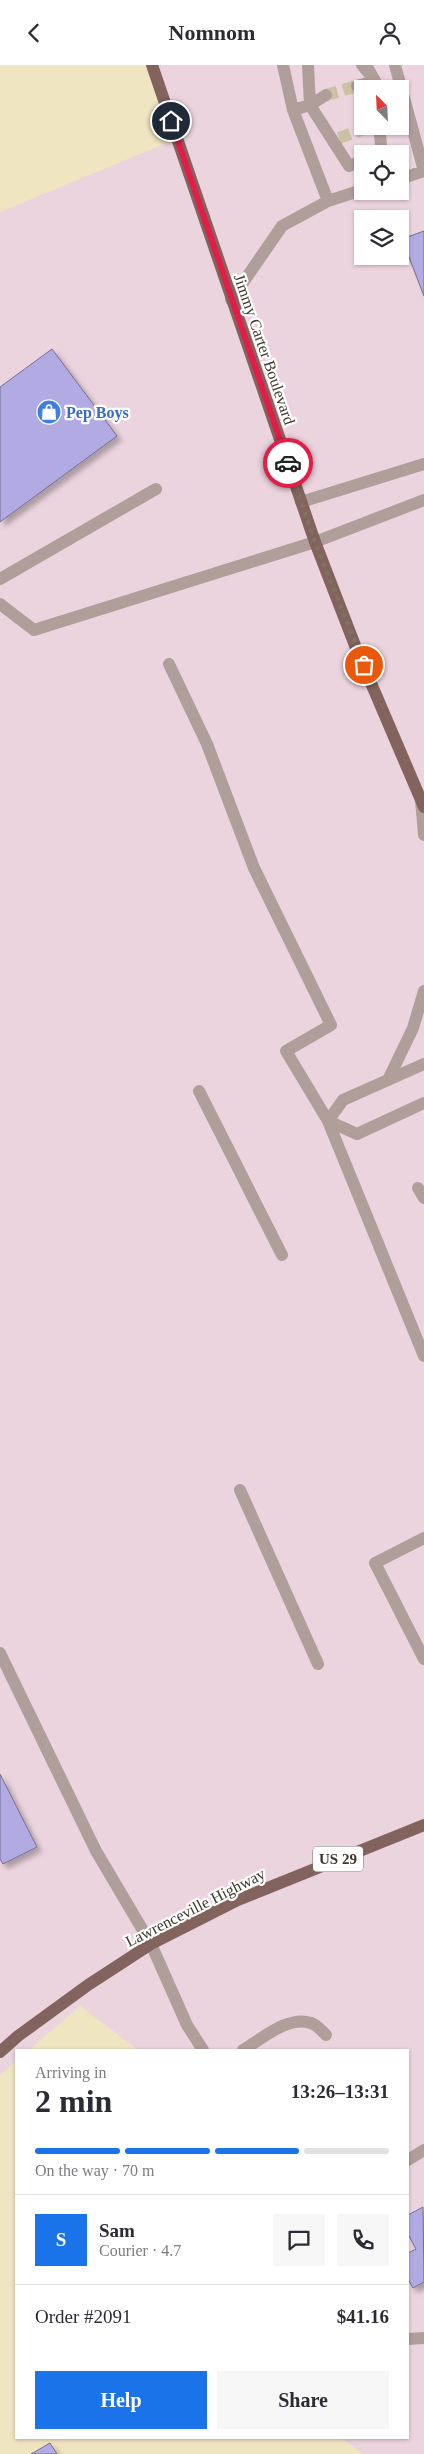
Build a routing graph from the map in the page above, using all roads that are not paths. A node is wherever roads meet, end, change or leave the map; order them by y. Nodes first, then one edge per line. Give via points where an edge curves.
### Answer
1 (152, 65) edge
2 (283, 65) edge
3 (308, 65) edge
4 (315, 65) edge
5 (362, 65) edge
6 (366, 65) edge
7 (396, 70) edge
8 (371, 80) edge
9 (372, 80) edge
10 (383, 80) edge
11 (326, 95) tunnel mouth
12 (310, 105) junction
13 (293, 111) junction
14 (339, 138) dead end
15 (354, 164) edge
16 (424, 171) edge
17 (409, 176) edge
18 (354, 193) edge
19 (328, 201) junction
20 (231, 300) junction
21 (424, 463) edge
22 (156, 489) dead end
23 (424, 500) edge
24 (301, 501) junction
25 (315, 542) junction
26 (0, 579) edge
27 (0, 604) edge
28 (169, 664) dead end
29 (422, 803) edge
30 (424, 835) edge
31 (424, 991) edge
32 (424, 1064) edge
33 (388, 1080) junction
34 (199, 1091) dead end
35 (421, 1106) edge
36 (328, 1121) junction
37 (282, 1255) dead end
38 (424, 1356) edge
39 (240, 1490) dead end
40 (424, 1538) edge
41 (0, 1653) edge
42 (424, 1659) edge
43 (318, 1664) dead end
44 (424, 1825) edge
45 (151, 1944) junction
46 (326, 2035) dead end
47 (202, 2049) edge
48 (245, 2049) edge
49 (0, 2052) edge
50 (424, 2150) edge
51 (409, 2159) edge
52 (409, 2339) edge
53 (424, 2339) edge

1 - 20 main road, Jimmy Carter Boulevard
2 - 13 lane
3 - 12 lane
4 - 12 lane
5 - 8 lane
6 - 9 lane
7 - 10 lane
7 - 16 lane
11 - 12 lane
12 - 13 lane
12 - 14 lane
12 - 15 lane via 349,166
13 - 19 lane
16 - 17 lane
18 - 19 lane
19 - 20 lane via 282,226
20 - 24 main road, Jimmy Carter Boulevard
21 - 24 lane
22 - 26 lane
23 - 25 lane
24 - 25 main road, Jimmy Carter Boulevard
25 - 27 lane via 34,630
25 - 29 main road, Jimmy Carter Boulevard
28 - 36 lane via 207,744 254,868 331,1025 286,1051
29 - 30 lane
31 - 33 lane via 413,1028
32 - 33 lane
33 - 36 lane via 343,1100
34 - 37 lane
35 - 36 lane via 357,1134
36 - 38 lane
39 - 43 lane
40 - 42 lane via 375,1563
41 - 45 lane via 96,1851
44 - 45 main road, Lawrenceville Highway / US 29 via 238,1900
45 - 47 lane via 187,2025
45 - 49 main road, Lawrenceville Highway / US 29 via 88,1985
46 - 48 lane via 313,2024 300,2021 285,2025
50 - 51 lane
52 - 53 lane

